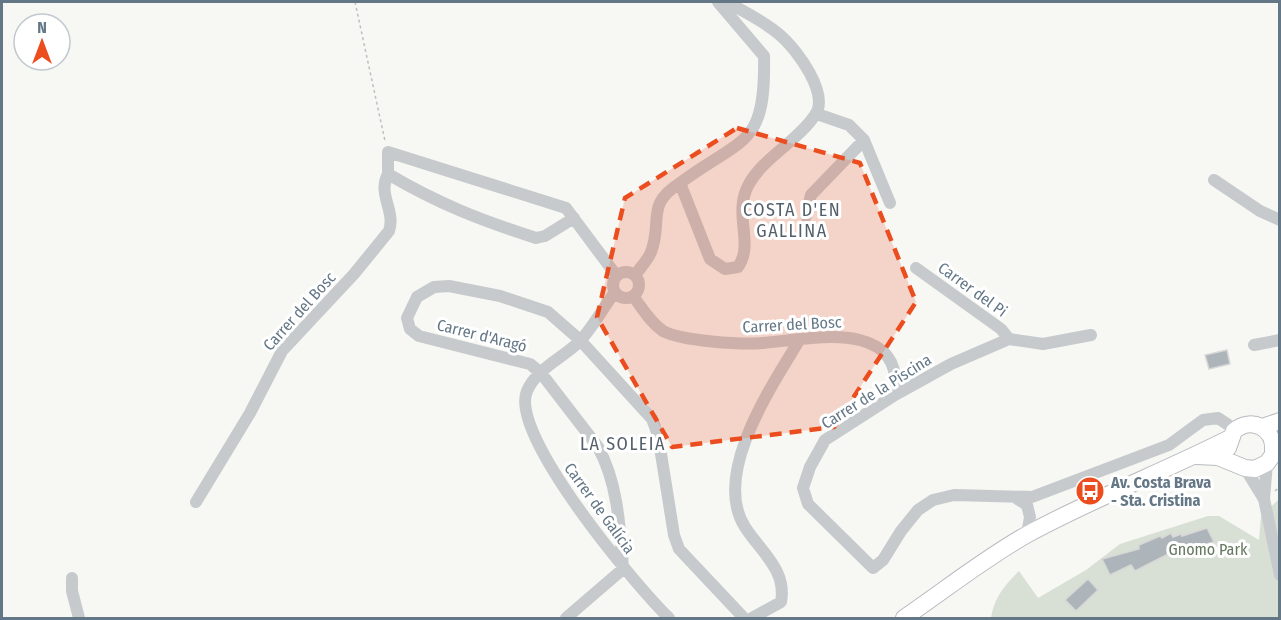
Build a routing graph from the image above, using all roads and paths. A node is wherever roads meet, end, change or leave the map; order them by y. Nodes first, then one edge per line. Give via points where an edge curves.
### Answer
1 (355, 2) edge
2 (718, 2) edge
3 (727, 2) edge
4 (817, 114) junction
5 (864, 140) junction
6 (388, 152) junction
7 (388, 174) junction
8 (1214, 180) dead end
9 (680, 183) junction
10 (890, 203) dead end
11 (806, 216) dead end
12 (574, 218) junction
13 (1280, 220) edge
14 (916, 268) dead end
15 (616, 275) junction
16 (635, 275) junction
17 (615, 292) junction
18 (633, 296) junction
19 (1091, 335) dead end
20 (800, 339) junction
21 (1008, 339) junction
22 (580, 340) junction
23 (1280, 340) edge
24 (1254, 345) dead end
25 (541, 373) junction
26 (895, 395) junction
27 (1280, 421) edge
28 (1262, 427) junction
29 (1233, 434) junction
30 (1273, 453) edge
31 (1197, 456) junction
32 (1240, 465) junction
33 (1016, 498) junction
34 (1264, 499) junction
35 (196, 502) dead end
36 (1027, 535) junction
37 (623, 569) junction
38 (1280, 575) edge
39 (72, 578) dead end
40 (79, 618) edge
41 (566, 618) edge
42 (669, 618) edge
43 (744, 618) edge
44 (752, 618) edge
45 (904, 618) edge

1 - 6 path
2 - 9 street via 764,56 763,104 754,130 731,151
3 - 4 street via 781,36 809,72 820,95
4 - 5 street via 849,125
4 - 9 street via 750,181 741,200 746,257 738,267 725,269 710,259
5 - 10 street
5 - 11 street via 810,195
6 - 7 street, Carrer del Bosc
6 - 12 street via 566,208
7 - 12 street via 473,218 536,238 545,237
7 - 35 street, Carrer del Bosc via 383,189 392,223 389,231 282,351
8 - 13 street via 1260,212
9 - 16 street via 668,191 656,210 651,253
12 - 15 street
14 - 21 street, Carrer del Pi via 1001,329
15 - 16 street
15 - 17 street via 612,284
16 - 18 street via 639,286
17 - 18 street via 623,298
17 - 22 street, Carrer de Galícia
18 - 20 street, Carrer del Bosc via 665,332 732,344
19 - 21 street via 1043,344
20 - 26 street, Carrer del Bosc via 838,336 879,348 890,359
20 - 44 street via 752,419 736,479 735,507 744,526 777,570 783,587 781,602
21 - 26 street, Carrer de la Piscina
22 - 25 street, Carrer de Galícia
22 - 25 street, Carrer d'Aragó via 548,312 500,296 441,286 417,297 407,318 410,329 419,336 530,364
22 - 43 street via 652,419 679,549
23 - 24 street
25 - 37 street, Carrer d'Aragó via 605,460 618,511
25 - 37 street, Carrer de Galícia via 525,400 531,426 549,465
26 - 33 street, Carrer de la Piscina via 825,440 803,488 808,504 873,568 918,510 933,500 954,495
27 - 28 main road
28 - 29 main road via 1248,424
28 - 30 main road via 1271,436
29 - 31 main road
29 - 32 main road via 1228,451
29 - 33 street, Carrer de la Piscina via 1218,418 1203,420 1169,445 1046,493
30 - 32 main road via 1258,468
30 - 34 street
31 - 32 main road via 1218,457
31 - 36 main road via 1099,497
32 - 34 street
33 - 36 street via 1027,505
34 - 38 street
36 - 45 main road
37 - 41 street
37 - 42 street, Carrer de Galícia
39 - 40 street

